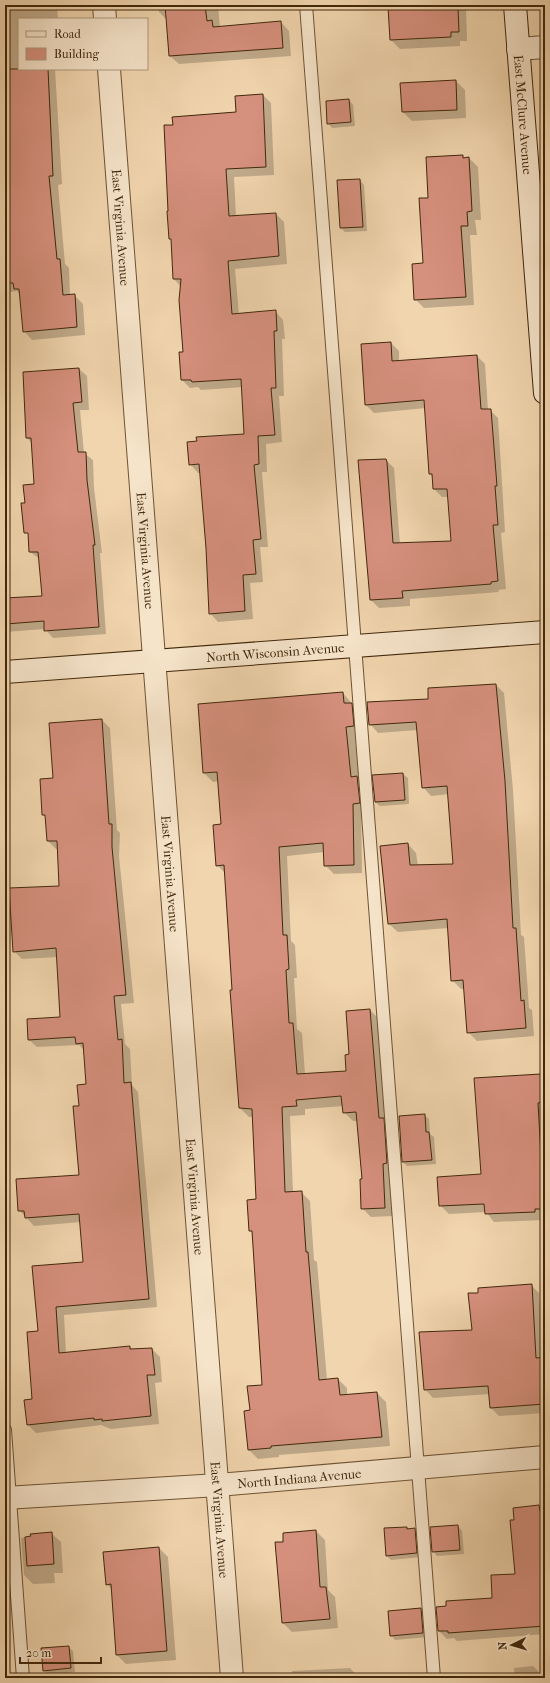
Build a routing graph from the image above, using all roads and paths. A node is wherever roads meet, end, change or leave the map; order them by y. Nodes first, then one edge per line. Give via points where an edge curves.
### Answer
1 (104, 5) edge
2 (306, 5) edge
3 (515, 5) edge
4 (105, 18) edge
5 (545, 47) edge
6 (518, 49) junction
7 (109, 70) edge
8 (541, 276) edge
9 (545, 393) edge
10 (545, 632) edge
11 (355, 647) junction
12 (153, 662) junction
13 (5, 672) edge
14 (5, 1430) edge
15 (545, 1457) edge
16 (419, 1468) junction
17 (218, 1484) junction
18 (8, 1498) edge
19 (23, 1678) edge
20 (232, 1678) edge
21 (434, 1678) edge

1 - 4 street
2 - 11 lane
3 - 6 street, East McClure Avenue
5 - 6 street
6 - 8 street, East McClure Avenue
7 - 12 street, East Virginia Avenue
8 - 9 street, East McClure Avenue
10 - 11 street, North Wisconsin Avenue
11 - 12 street, North Wisconsin Avenue
11 - 16 lane
12 - 13 street, North Wisconsin Avenue
12 - 17 street, East Virginia Avenue
14 - 18 lane
15 - 16 street, North Indiana Avenue
16 - 17 street, North Indiana Avenue
16 - 21 lane
17 - 18 street, North Indiana Avenue
17 - 20 street, East Virginia Avenue
18 - 19 lane

